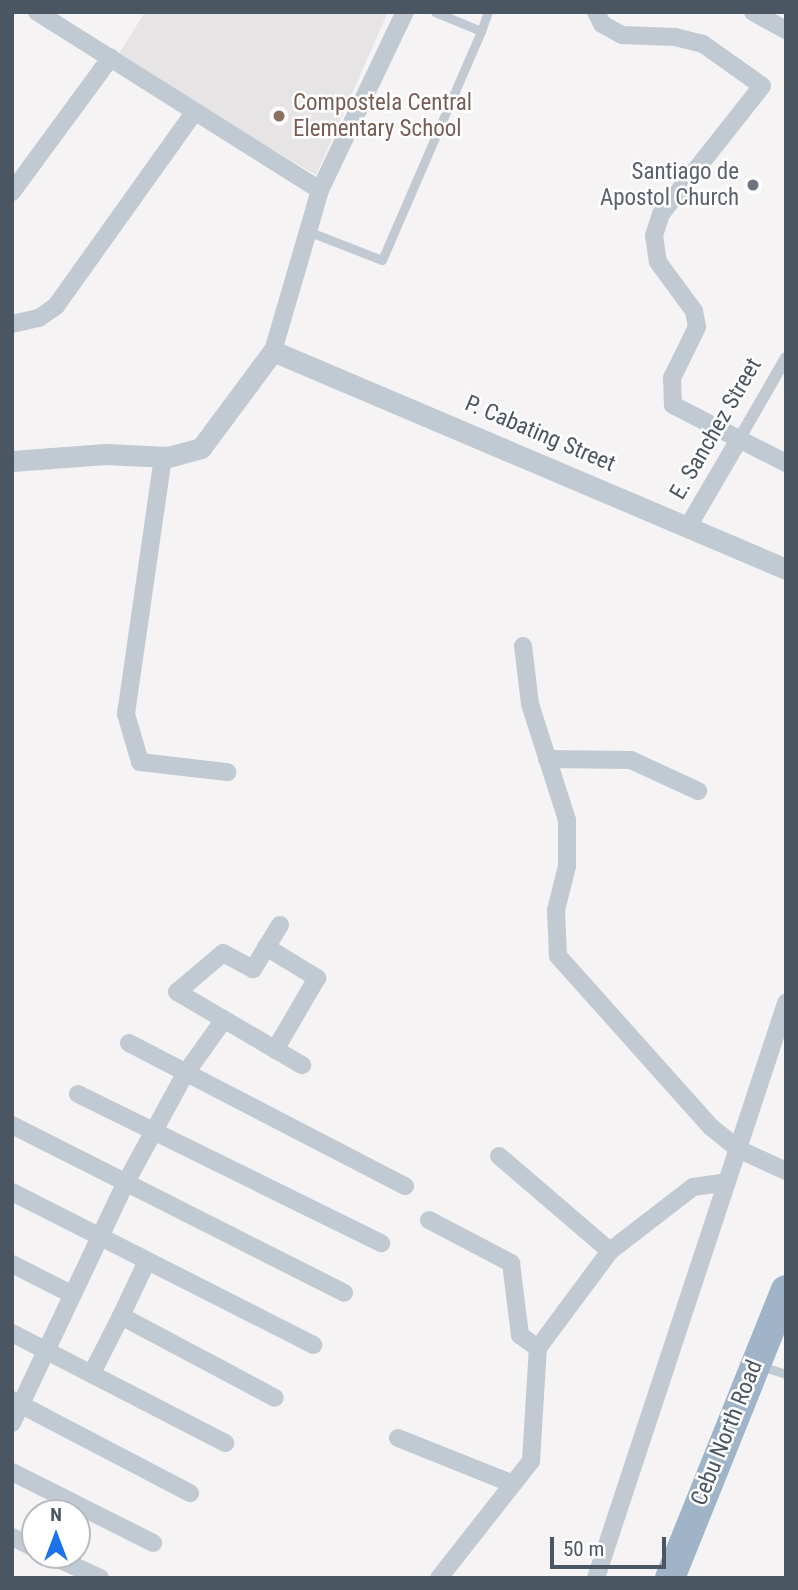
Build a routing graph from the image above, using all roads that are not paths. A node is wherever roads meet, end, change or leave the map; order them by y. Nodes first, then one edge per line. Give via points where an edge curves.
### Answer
1 (37, 12) edge
2 (405, 12) edge
3 (435, 12) edge
4 (488, 12) edge
5 (596, 12) edge
6 (754, 12) edge
7 (786, 30) edge
8 (481, 31) junction
9 (111, 57) junction
10 (195, 111) junction
11 (320, 190) junction
12 (12, 192) edge
13 (310, 232) junction
14 (12, 324) edge
15 (273, 351) junction
16 (786, 358) edge
17 (738, 441) junction
18 (163, 457) junction
19 (12, 461) edge
20 (786, 463) edge
21 (688, 525) junction
22 (786, 569) edge
23 (523, 646) dead end
24 (547, 759) junction
25 (228, 772) dead end
26 (698, 791) dead end
27 (280, 925) dead end
28 (266, 947) junction
29 (786, 1003) edge
30 (223, 1021) junction
31 (130, 1043) dead end
32 (275, 1050) junction
33 (302, 1065) dead end
34 (185, 1074) junction
35 (78, 1094) dead end
36 (12, 1125) edge
37 (156, 1131) junction
38 (738, 1149) junction
39 (499, 1156) dead end
40 (786, 1171) edge
41 (727, 1182) junction
42 (125, 1184) junction
43 (405, 1186) dead end
44 (12, 1192) edge
45 (429, 1220) dead end
46 (100, 1237) junction
47 (381, 1244) dead end
48 (610, 1251) junction
49 (147, 1261) junction
50 (12, 1264) edge
51 (786, 1290) edge
52 (344, 1293) dead end
53 (74, 1295) junction
54 (121, 1316) junction
55 (778, 1329) edge
56 (12, 1333) edge
57 (313, 1345) dead end
58 (538, 1348) junction
59 (46, 1349) junction
60 (755, 1363) junction
61 (92, 1373) junction
62 (786, 1374) edge
63 (275, 1398) dead end
64 (17, 1403) edge
65 (12, 1423) edge
66 (397, 1438) dead end
67 (225, 1443) dead end
68 (12, 1472) edge
69 (513, 1484) junction
70 (190, 1493) dead end
71 (153, 1543) dead end
72 (80, 1569) edge
73 (677, 1575) edge
74 (100, 1578) edge
75 (439, 1578) edge
76 (596, 1578) edge

1 - 9 street
2 - 11 street
3 - 8 lane
4 - 8 lane
5 - 17 street via 602,24 622,35 675,37 703,44 762,86 668,204 654,235 658,262 694,311 696,327 672,378 673,405
6 - 7 street
8 - 13 lane via 382,260
9 - 10 street
9 - 12 street
10 - 11 street
10 - 14 street via 56,306 40,318
11 - 13 street
13 - 15 street
15 - 18 street via 201,448
15 - 21 street, P. Cabating Street
16 - 17 street, E. Sanchez Street
17 - 20 street
17 - 21 street, E. Sanchez Street
18 - 19 street via 106,454
18 - 25 street via 126,714 140,762
21 - 22 street, P. Cabating Street
23 - 24 street via 524,678
24 - 26 street via 631,760
24 - 38 street via 567,820 567,866 556,910 558,956 641,1053
27 - 28 street
28 - 30 street via 253,969 223,953 177,992
28 - 32 street via 317,978
29 - 38 street
30 - 32 street
30 - 34 street
31 - 34 street
32 - 33 street
34 - 37 street
34 - 43 street
35 - 37 street
36 - 42 street
37 - 42 street
37 - 47 street
38 - 40 street
38 - 41 street
39 - 48 street
41 - 48 street via 693,1188
41 - 76 street
42 - 46 street
42 - 52 street
44 - 46 street
45 - 58 street via 511,1263 520,1335
46 - 49 street
46 - 53 street
48 - 58 street
49 - 54 street
49 - 57 street
50 - 53 street
51 - 55 highway, Cebu North Road
53 - 59 street
54 - 61 street
54 - 63 street
55 - 60 highway, Cebu North Road
56 - 59 street
58 - 69 street via 531,1461
59 - 61 street
59 - 64 street
60 - 62 lane
60 - 73 highway, Cebu North Road
61 - 67 street
64 - 65 street
64 - 70 street
66 - 69 street
68 - 71 street
69 - 75 street
72 - 74 street

